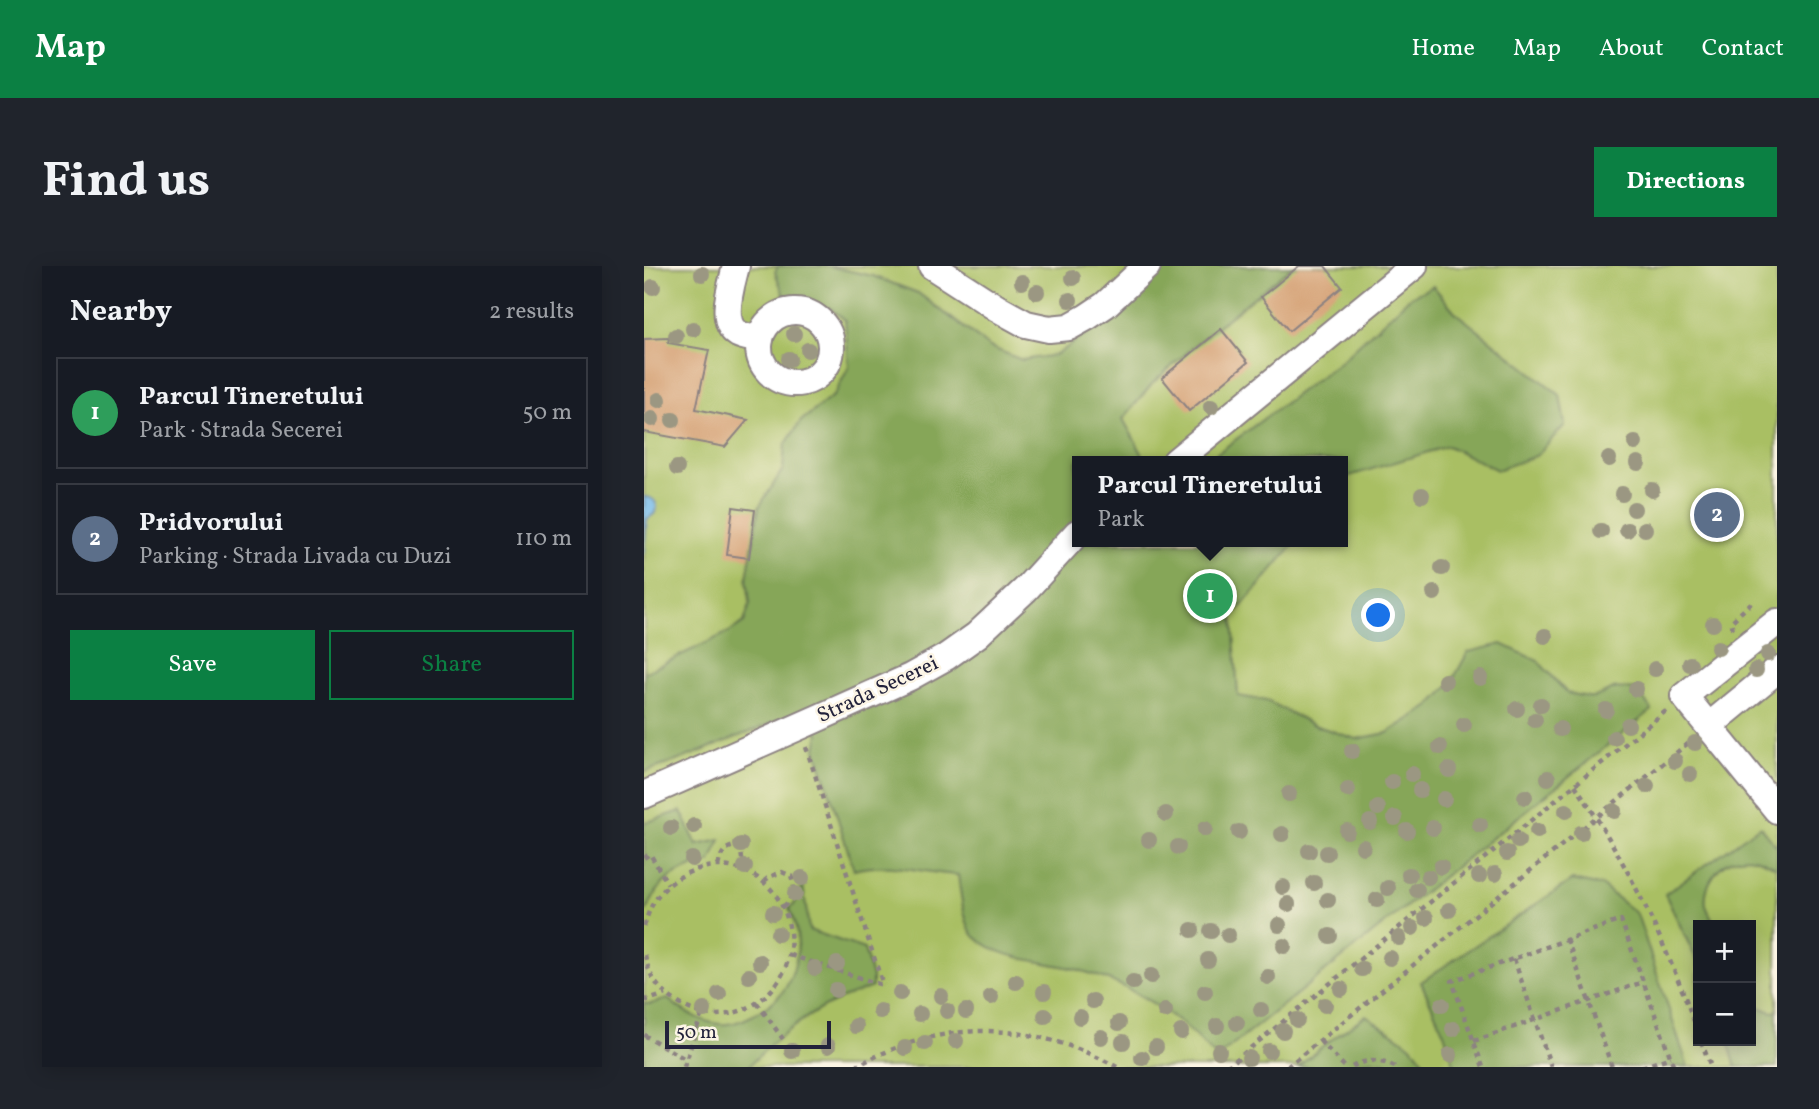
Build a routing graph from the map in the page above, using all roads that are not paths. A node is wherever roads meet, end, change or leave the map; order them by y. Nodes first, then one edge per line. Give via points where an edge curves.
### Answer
1 (736, 266) edge
2 (932, 266) edge
3 (1147, 266) edge
4 (1414, 266) edge
5 (760, 340) dead end
6 (1182, 456) edge
7 (1072, 538) edge
8 (1777, 622) edge
9 (1777, 670) edge
10 (1709, 726) junction
11 (644, 794) edge
12 (1777, 810) edge

1 - 5 street via 727,308 730,327
2 - 3 street via 1026,324 1049,329 1069,327 1087,317
4 - 6 street
7 - 11 street, Strada Secerei via 1017,598 957,650 910,677
8 - 10 street via 1684,696
9 - 10 street
10 - 12 street

